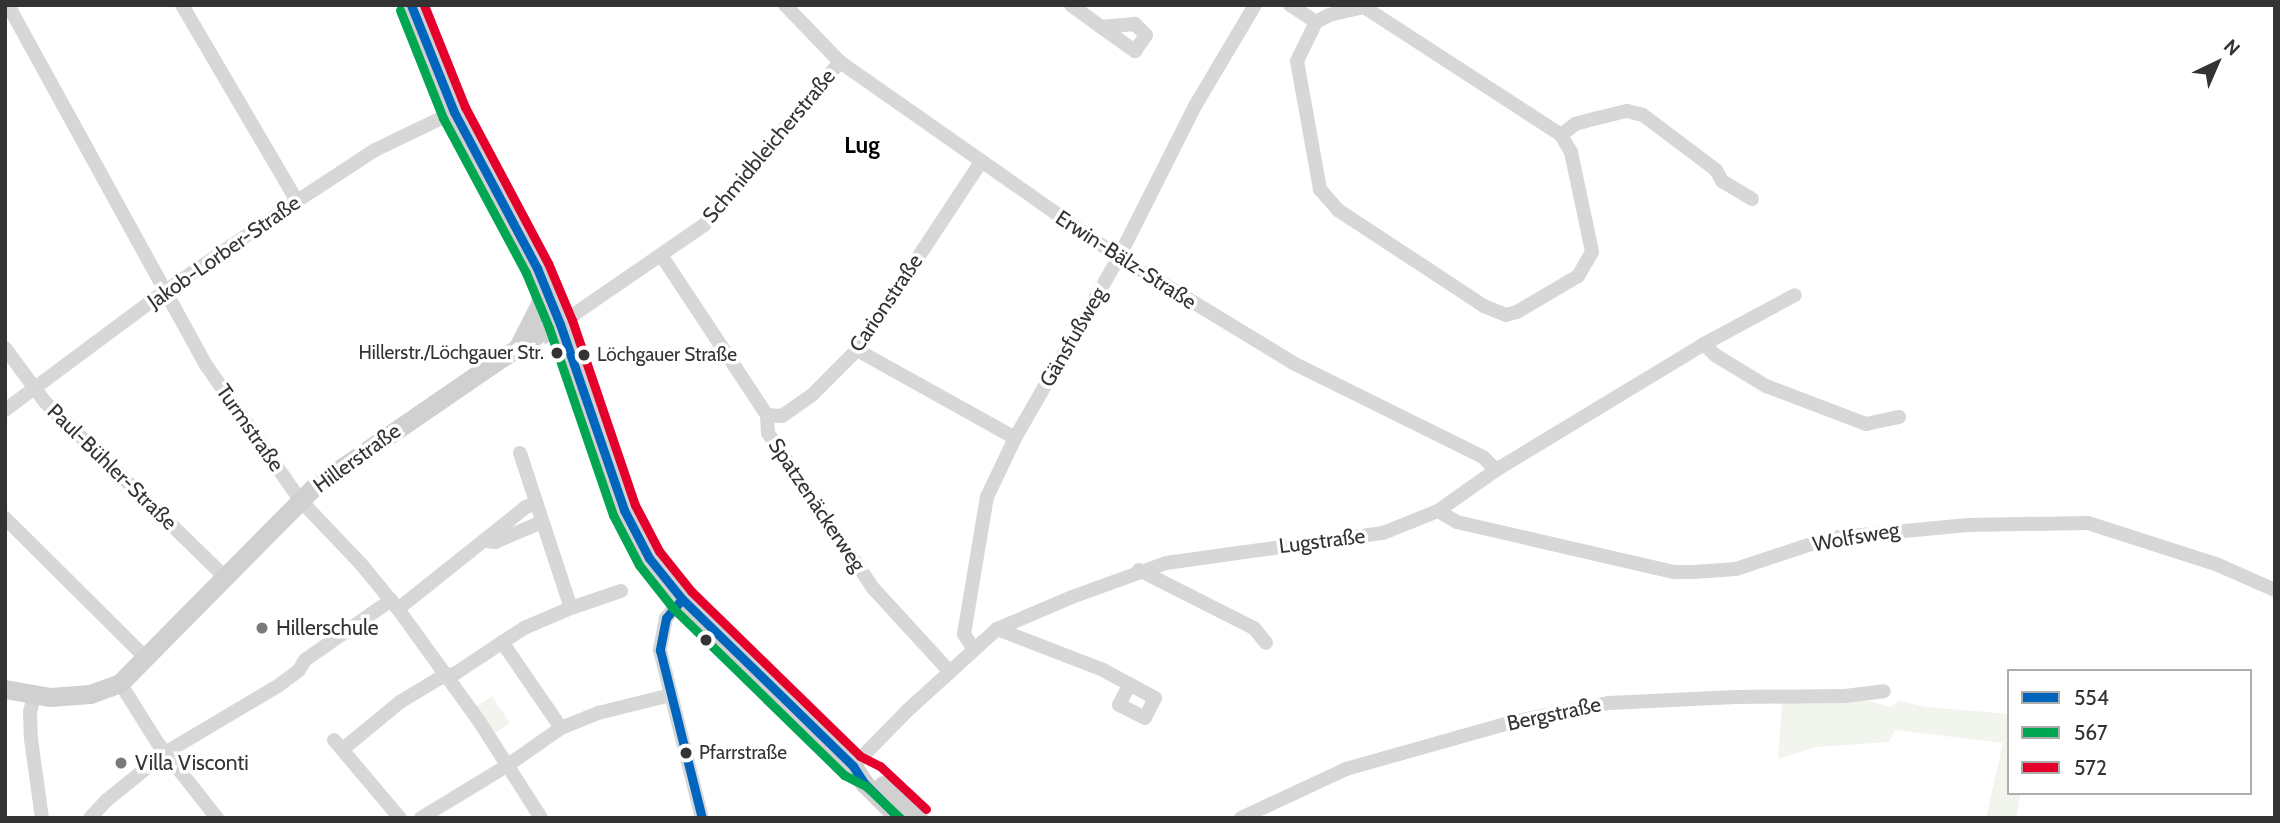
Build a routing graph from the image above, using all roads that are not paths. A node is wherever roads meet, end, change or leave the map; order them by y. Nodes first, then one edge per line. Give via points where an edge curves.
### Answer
1 (8, 5) edge
2 (182, 5) edge
3 (411, 5) edge
4 (786, 5) edge
5 (1071, 5) edge
6 (1255, 5) edge
7 (1290, 5) edge
8 (1365, 6) edge
9 (1316, 22) junction
10 (1101, 27) dead end
11 (840, 62) junction
12 (454, 112) junction
13 (1561, 135) junction
14 (981, 162) junction
15 (1752, 199) dead end
16 (297, 201) junction
17 (661, 255) junction
18 (1119, 257) junction
19 (537, 268) junction
20 (164, 292) junction
21 (1795, 295) dead end
22 (560, 324) junction
23 (1704, 344) junction
24 (518, 347) junction
25 (5, 348) edge
26 (857, 350) junction
27 (34, 389) junction
28 (5, 411) edge
29 (767, 415) junction
30 (1899, 417) dead end
31 (1015, 438) junction
32 (520, 453) dead end
33 (1496, 470) junction
34 (301, 501) junction
35 (536, 503) junction
36 (1438, 511) junction
37 (5, 518) edge
38 (542, 522) junction
39 (484, 541) junction
40 (1139, 570) junction
41 (226, 578) junction
42 (2275, 590) edge
43 (621, 592) dead end
44 (682, 599) junction
45 (395, 604) junction
46 (571, 608) junction
47 (997, 629) junction
48 (502, 642) junction
49 (1266, 643) dead end
50 (973, 648) junction
51 (146, 658) junction
52 (949, 671) junction
53 (447, 675) junction
54 (120, 683) junction
55 (1129, 685) dead end
56 (5, 689) edge
57 (1884, 691) dead end
58 (671, 695) junction
59 (34, 696) junction
60 (561, 728) junction
61 (159, 758) junction
62 (508, 765) junction
63 (853, 766) junction
64 (42, 818) edge
65 (90, 818) edge
66 (217, 818) edge
67 (400, 818) edge
68 (421, 818) edge
69 (541, 818) edge
70 (702, 818) edge
71 (899, 818) edge
72 (918, 818) edge
73 (1241, 818) edge

1 - 20 street, Turmstraße
2 - 16 street
3 - 12 main road
4 - 11 street, Erwin-Bälz-Straße
5 - 10 street
6 - 18 street, Gänsfußweg via 1195,107
7 - 9 street
8 - 9 street
8 - 13 street
9 - 13 street via 1297,61 1320,189 1338,209 1484,306 1506,315 1578,276 1592,252 1571,152
11 - 14 street, Erwin-Bälz-Straße
11 - 17 street, Schmidbleicherstraße via 704,225
12 - 16 street, Jakob-Lorber-Straße via 397,137
12 - 19 main road
13 - 15 street via 1575,124 1627,111 1643,115 1716,170 1722,181
14 - 18 street, Erwin-Bälz-Straße
14 - 26 street, Carionstraße
16 - 20 street, Jakob-Lorber-Straße
17 - 22 street, Schmidbleicherstraße
17 - 29 street, Spatzenäckerweg
18 - 31 street, Gänsfußweg
18 - 33 street, Erwin-Bälz-Straße via 1293,363 1483,457
19 - 22 main road
19 - 24 main road via 541,302
20 - 27 street, Jakob-Lorber-Straße
20 - 34 street, Turmstraße via 206,365
21 - 23 street, Lugstraße
22 - 24 main road, Hillerstraße
22 - 44 main road via 624,510 649,558
23 - 30 street via 1766,386 1866,424
23 - 33 street, Lugstraße
24 - 34 main road, Hillerstraße via 321,481
25 - 27 street, Paul-Bühler-Straße
26 - 29 street, Carionstraße via 811,396 782,416
26 - 31 street
27 - 28 street, Jakob-Lorber-Straße
27 - 41 street, Paul-Bühler-Straße
29 - 52 street, Spatzenäckerweg via 768,433 873,588
31 - 50 street, Gänsfußweg via 987,498 964,634
32 - 35 street
33 - 36 street, Lugstraße
34 - 41 main road, Hillerstraße
34 - 45 street, Turmstraße
35 - 38 street
35 - 39 street
36 - 40 street, Lugstraße via 1383,533 1246,550
36 - 42 street, Wolfsweg via 1457,522 1674,572 1736,569 1829,538 1955,525 2088,523 2216,565
37 - 51 street
38 - 39 street via 495,542
38 - 46 street
39 - 45 street
40 - 47 street, Lugstraße
40 - 49 street via 1254,628
41 - 51 main road, Hillerstraße
43 - 46 street
44 - 58 street via 666,618 660,650
44 - 63 main road
45 - 53 street, Turmstraße
45 - 61 street via 305,660 278,687
46 - 48 street
47 - 50 street, Lugstraße
47 - 55 street
48 - 53 street
48 - 60 street
50 - 52 street, Lugstraße
51 - 54 main road, Hillerstraße
52 - 63 street, Lugstraße
53 - 62 street, Turmstraße
53 - 67 street via 339,744
54 - 59 main road via 90,694
54 - 61 street
56 - 59 main road
57 - 73 street, Bergstraße via 1609,703 1512,722 1346,769
58 - 60 street via 598,713
58 - 70 street
59 - 64 street via 31,739
60 - 62 street
61 - 65 street
61 - 66 street
62 - 68 street
62 - 69 street, Turmstraße
63 - 71 main road
63 - 72 main road via 873,776

